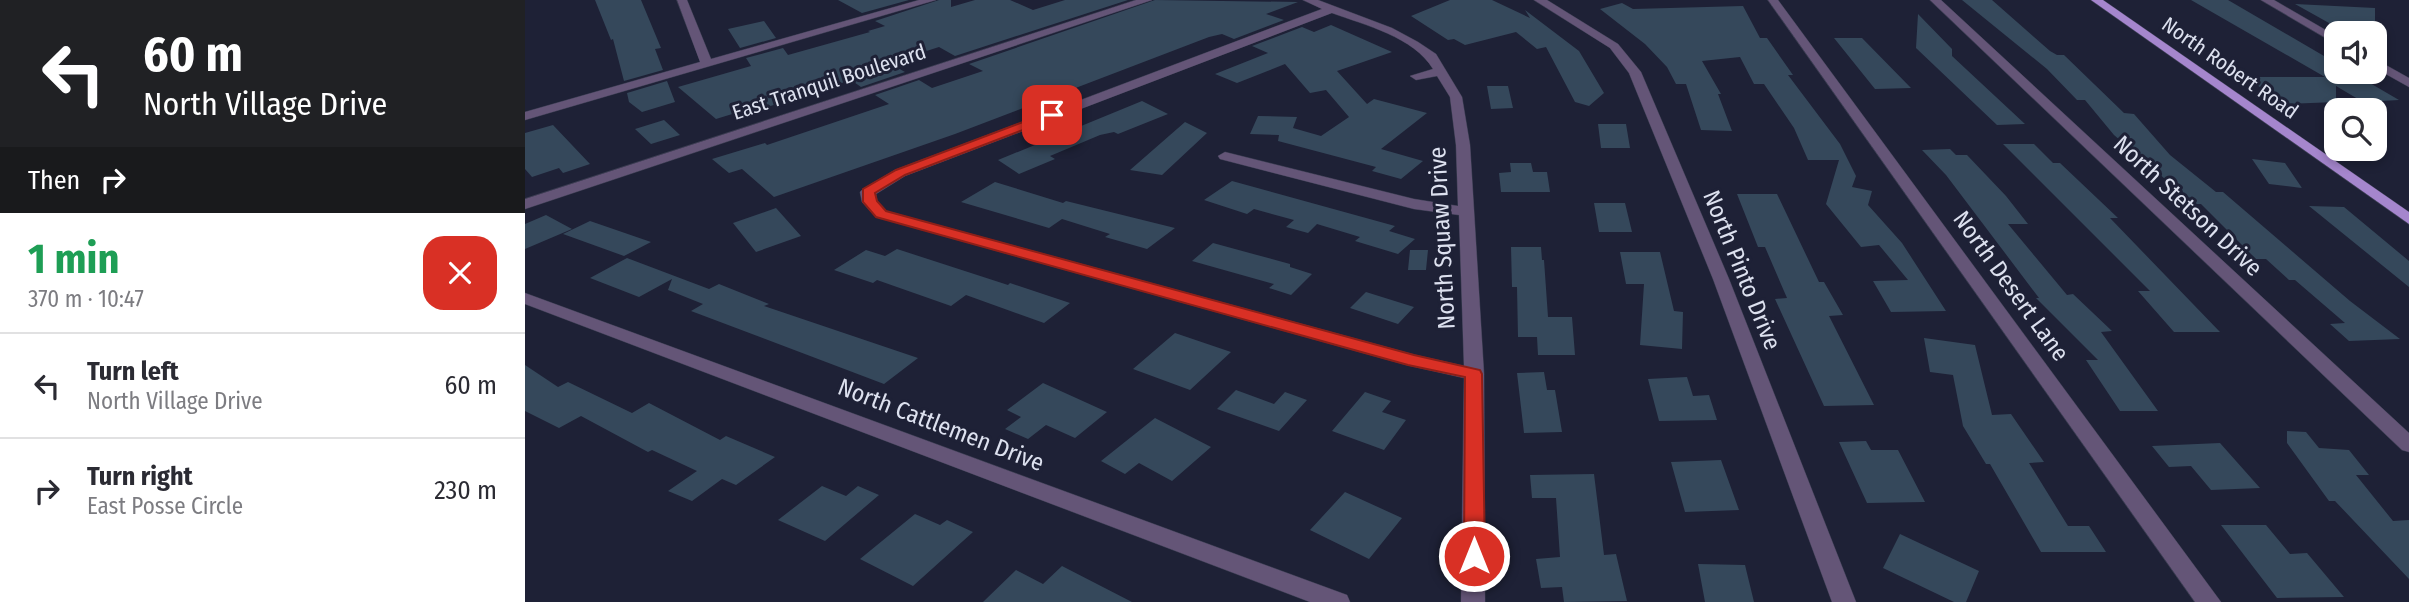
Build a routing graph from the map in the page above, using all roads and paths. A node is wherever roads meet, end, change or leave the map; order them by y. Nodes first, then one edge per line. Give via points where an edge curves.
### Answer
1 (682, 0) edge
2 (931, 0) edge
3 (1147, 0) edge
4 (1308, 0) edge
5 (1539, 0) edge
6 (1773, 0) edge
7 (1935, 0) edge
8 (2096, 0) edge
9 (2266, 0) edge
10 (1331, 9) junction
11 (2324, 34) edge
12 (707, 64) junction
13 (2387, 70) edge
14 (1442, 71) junction
15 (1416, 76) dead end
16 (2409, 83) edge
17 (525, 116) edge
18 (1225, 156) dead end
19 (525, 204) edge
20 (1466, 212) junction
21 (2409, 219) edge
22 (525, 298) edge
23 (1474, 374) junction
24 (2409, 445) edge
25 (1338, 602) edge
26 (1473, 602) edge
27 (1844, 602) edge
28 (2209, 602) edge

1 - 12 street
2 - 12 street
3 - 19 street, East Tranquil Boulevard
4 - 10 street, North Squaw Drive
5 - 27 street, North Pinto Drive via 1614,46 1635,72 1721,279
6 - 28 street, North Desert Lane
7 - 24 street, North Stetson Drive
8 - 21 main road, North Robert Road
9 - 11 street
10 - 14 street, North Squaw Drive via 1414,44
10 - 23 street via 900,173 868,192 870,202 881,214
12 - 17 street
13 - 16 street
14 - 15 street
14 - 20 street, North Squaw Drive via 1456,97
18 - 20 street via 1414,204
20 - 23 street, North Squaw Drive
22 - 25 street, North Cattlemen Drive
23 - 26 street, North Squaw Drive

